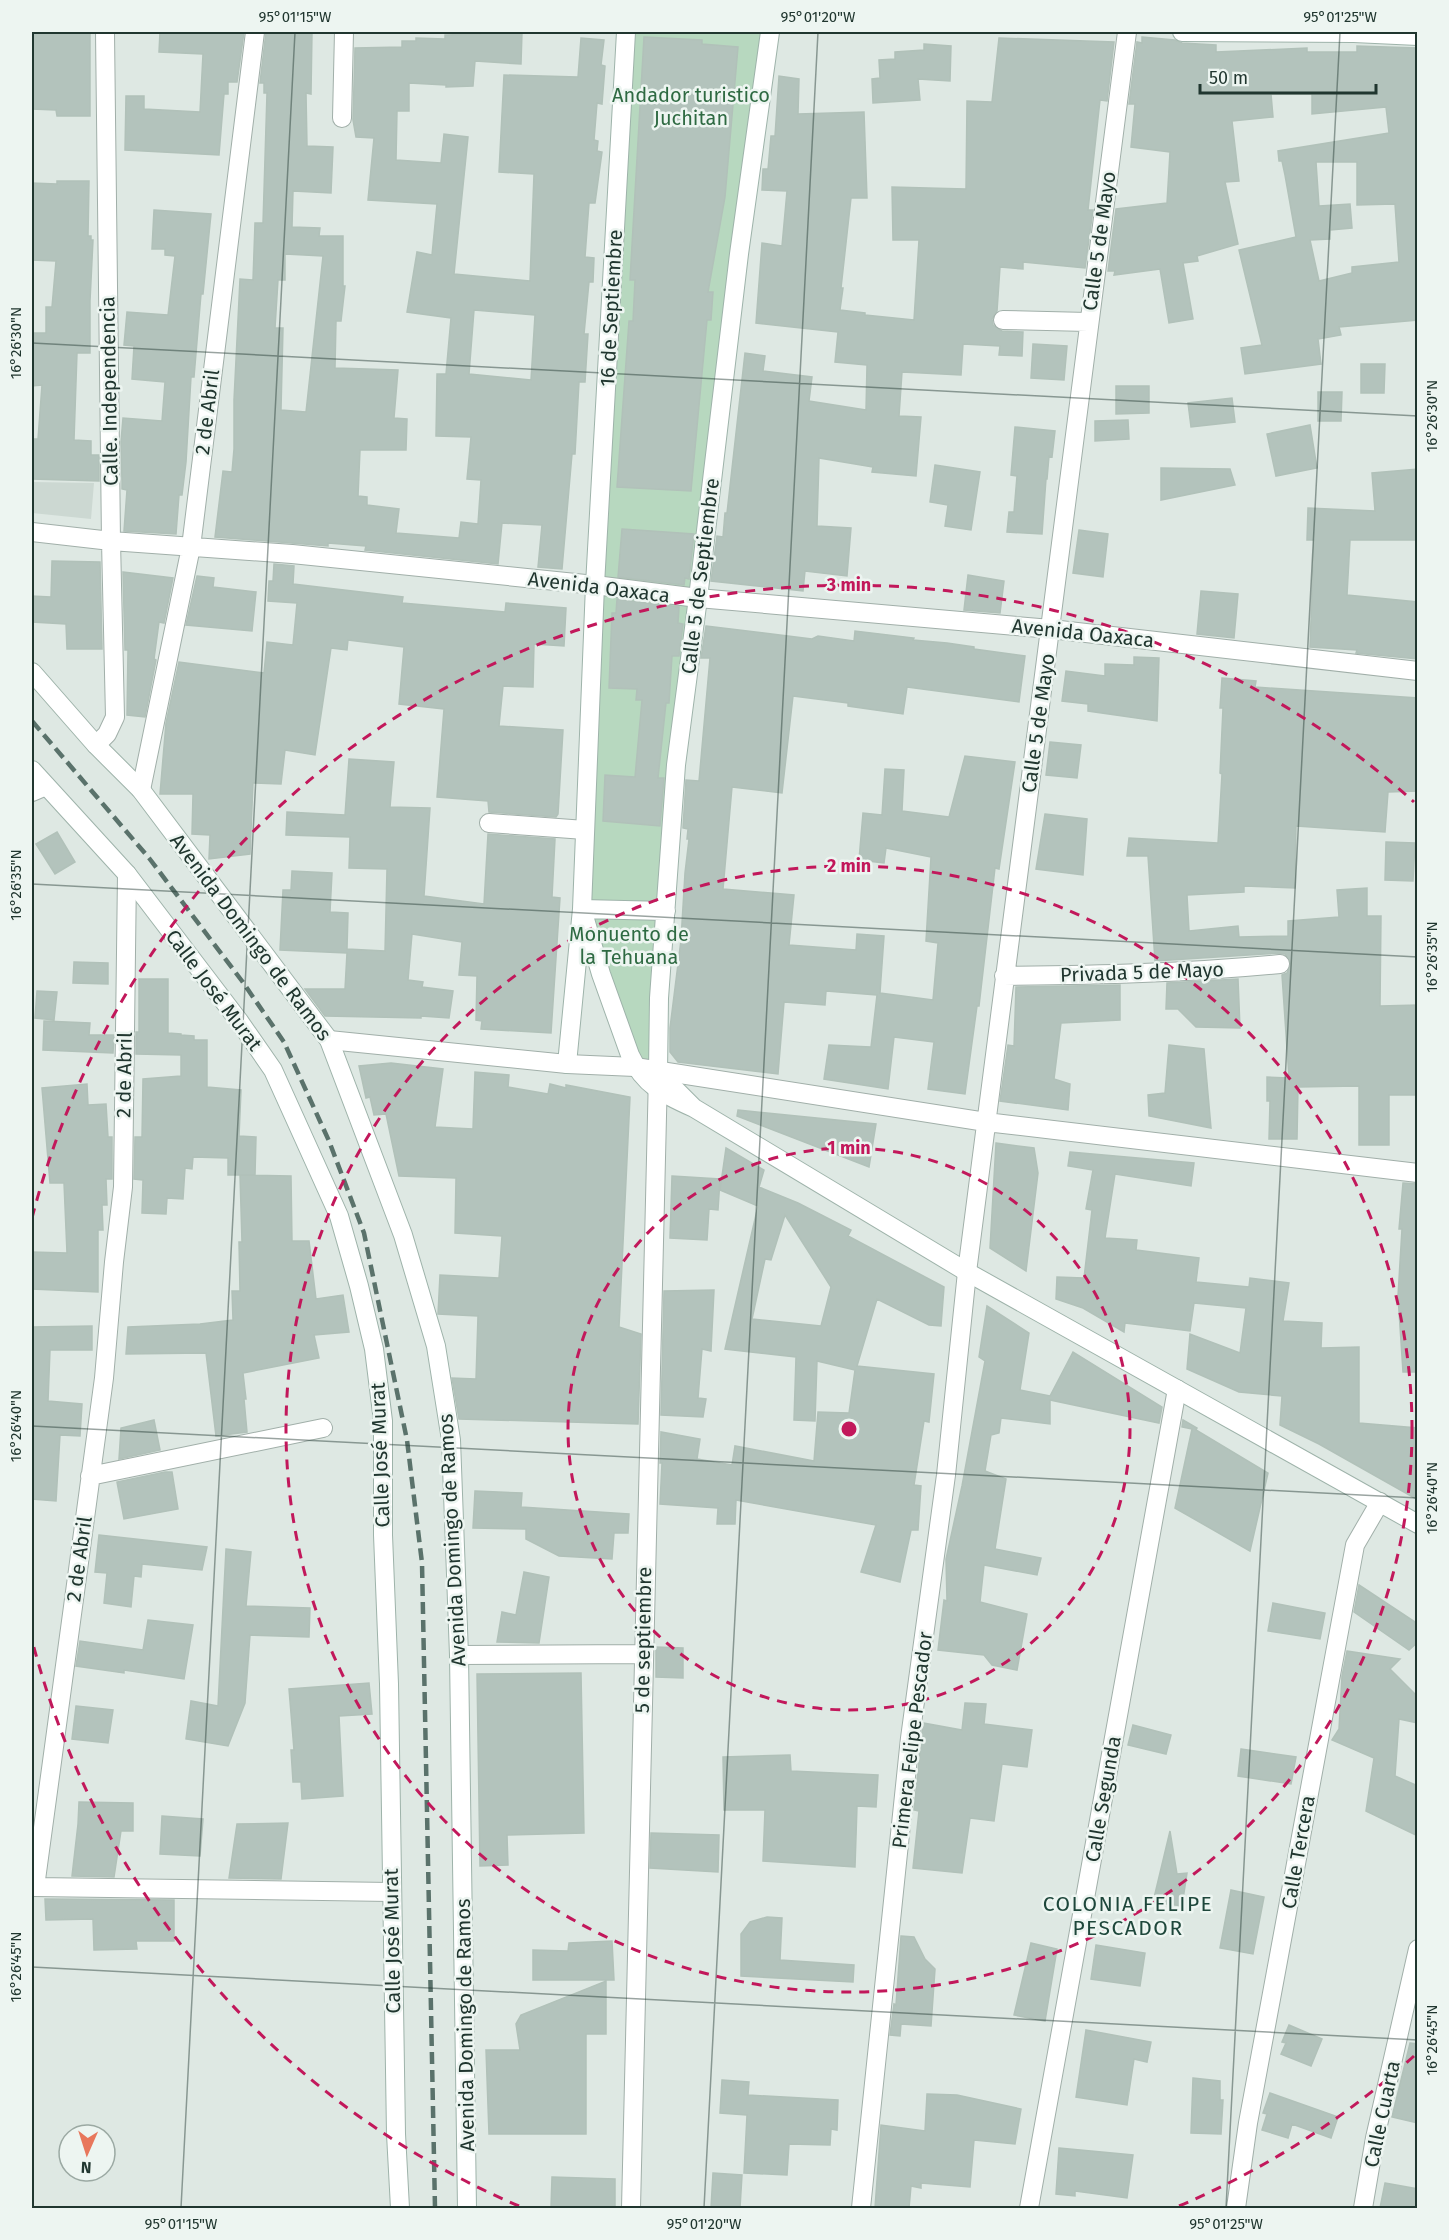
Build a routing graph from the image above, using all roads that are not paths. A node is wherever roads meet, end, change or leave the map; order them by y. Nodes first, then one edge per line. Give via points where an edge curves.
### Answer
1 (105, 32) edge
2 (255, 32) edge
3 (344, 32) edge
4 (626, 32) edge
5 (770, 32) edge
6 (1127, 32) edge
7 (1182, 32) edge
8 (1418, 36) edge
9 (342, 118) dead end
10 (1003, 320) dead end
11 (1089, 322) junction
12 (32, 532) edge
13 (111, 541) junction
14 (191, 547) junction
15 (595, 585) junction
16 (698, 598) junction
17 (1051, 628) junction
18 (1418, 671) edge
19 (32, 672) edge
20 (96, 745) junction
21 (32, 770) edge
22 (39, 789) edge
23 (141, 790) junction
24 (489, 823) dead end
25 (585, 830) junction
26 (127, 874) junction
27 (582, 909) junction
28 (666, 911) junction
29 (1280, 964) dead end
30 (1004, 976) junction
31 (329, 1040) junction
32 (567, 1064) junction
33 (635, 1067) junction
34 (658, 1072) junction
35 (656, 1091) junction
36 (694, 1108) junction
37 (986, 1122) junction
38 (1418, 1173) edge
39 (967, 1272) junction
40 (1177, 1389) junction
41 (323, 1428) dead end
42 (90, 1476) junction
43 (1380, 1502) junction
44 (1418, 1524) edge
45 (643, 1654) junction
46 (459, 1655) junction
47 (391, 1892) junction
48 (1418, 1949) edge
49 (400, 2208) edge
50 (467, 2208) edge
51 (631, 2208) edge
52 (861, 2208) edge
53 (1029, 2208) edge
54 (1236, 2208) edge
55 (1363, 2208) edge

1 - 13 street, Calle. Independencia
2 - 14 street, 2 de Abril
3 - 9 street
4 - 15 street, 16 de Septiembre
5 - 16 street, Calle 5 de Septiembre
6 - 11 street, Calle 5 de Mayo
7 - 8 street
10 - 11 street
11 - 17 street, Calle 5 de Mayo
12 - 13 street, Avenida Oaxaca
13 - 14 street, Avenida Oaxaca
13 - 20 street, Calle. Independencia via 115,717
14 - 15 street, Avenida Oaxaca
14 - 23 street, 2 de Abril
15 - 16 street, Avenida Oaxaca
15 - 25 street, 16 de Septiembre
16 - 17 street, Avenida Oaxaca
16 - 28 street, Calle 5 de Septiembre via 676,765
17 - 18 street, Avenida Oaxaca
17 - 30 street, Calle 5 de Mayo
19 - 20 street, Avenida Domingo de Ramos
20 - 23 street, Avenida Domingo de Ramos
21 - 22 street, Calle José Murat
22 - 26 street, Calle José Murat
23 - 31 street, Avenida Domingo de Ramos
24 - 25 street
25 - 27 street, 16 de Septiembre
26 - 42 street, 2 de Abril via 123,1187
26 - 47 street, Calle José Murat via 273,1070 339,1216 359,1286 375,1349 383,1421
27 - 28 street
27 - 32 street, 16 de Septiembre
27 - 33 street
28 - 34 street, Calle 5 de Septiembre
29 - 30 street, Privada 5 de Mayo via 1148,974
30 - 37 street, Calle 5 de Mayo
31 - 32 street
31 - 46 street, Avenida Domingo de Ramos via 403,1235 436,1346 451,1440
32 - 33 street
33 - 34 street
33 - 35 street
34 - 35 street, 5 de septiembre
34 - 36 street
34 - 37 street
35 - 36 street
35 - 45 street, 5 de septiembre
36 - 39 street
37 - 38 street
37 - 39 street, Calle 5 de Mayo
39 - 40 street
39 - 52 street, Primera Felipe Pescador via 946,1475 910,1738
40 - 43 street
40 - 53 street, Calle Segunda
41 - 42 street
42 - 47 street, 2 de Abril via 35,1887
43 - 44 street
43 - 54 street, Calle Tercera via 1355,1545 1248,2123
45 - 46 street
45 - 51 street, 5 de septiembre
46 - 50 street, Avenida Domingo de Ramos
47 - 49 street, Calle José Murat
48 - 55 street, Calle Cuarta

